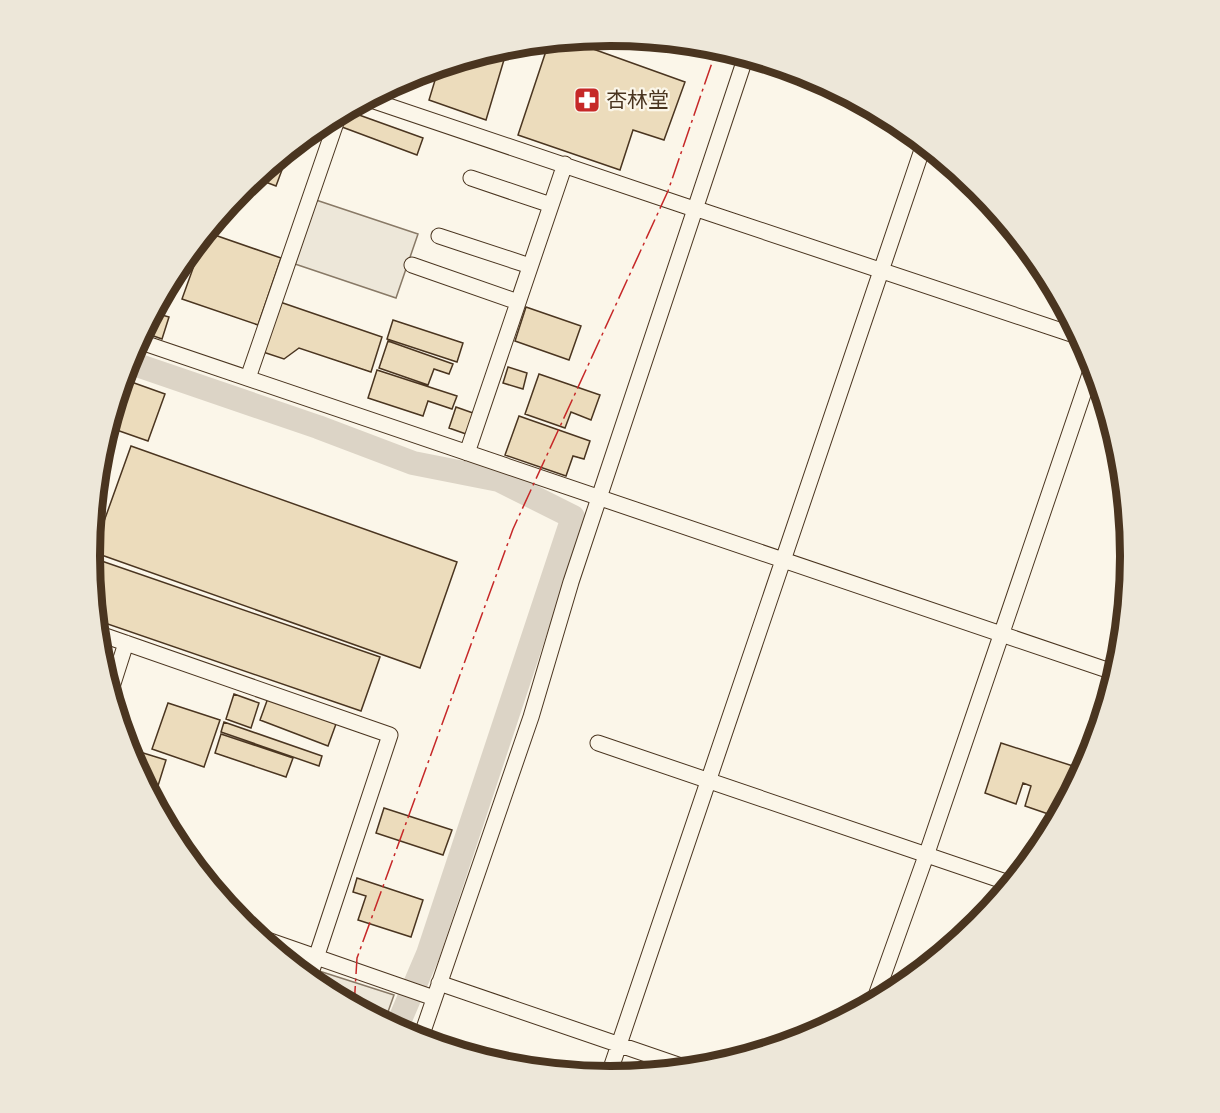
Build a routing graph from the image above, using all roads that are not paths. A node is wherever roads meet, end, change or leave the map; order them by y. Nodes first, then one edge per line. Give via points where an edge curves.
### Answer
1 (743, 64) edge
2 (378, 102) edge
3 (334, 128) edge
4 (921, 153) edge
5 (565, 164) junction
6 (471, 178) dead end
7 (551, 205) junction
8 (691, 207) junction
9 (439, 236) dead end
10 (412, 265) dead end
11 (530, 266) junction
12 (882, 273) junction
13 (518, 302) junction
14 (1068, 333) edge
15 (147, 344) edge
16 (248, 378) junction
17 (1088, 380) edge
18 (466, 453) junction
19 (598, 498) junction
20 (784, 561) junction
21 (1002, 634) junction
22 (106, 637) edge
23 (126, 644) junction
24 (1107, 670) edge
25 (115, 678) edge
26 (598, 743) dead end
27 (710, 780) junction
28 (927, 853) junction
29 (1003, 881) edge
30 (279, 944) edge
31 (316, 957) junction
32 (312, 970) edge
33 (437, 990) junction
34 (878, 990) edge
35 (423, 1031) edge
36 (619, 1045) junction
37 (671, 1063) edge
38 (612, 1066) edge

1 - 8 street
2 - 5 street
3 - 16 street
4 - 12 street
5 - 7 street
5 - 8 street
6 - 7 street
7 - 11 street
8 - 12 street
8 - 19 street
9 - 11 street
10 - 13 street
11 - 13 street
12 - 14 street
12 - 20 street
13 - 18 street
15 - 16 street
16 - 18 street
17 - 21 street
18 - 19 street
19 - 20 street
19 - 33 street via 531,717
20 - 21 street
20 - 27 street
21 - 24 street
21 - 28 street
22 - 23 street
23 - 25 street
23 - 31 street via 390,735
26 - 27 street
27 - 28 street
27 - 36 street
28 - 29 street
28 - 34 street
30 - 31 street
31 - 32 street
31 - 33 street via 418,992
33 - 35 street
33 - 36 street
36 - 37 street
36 - 38 street

